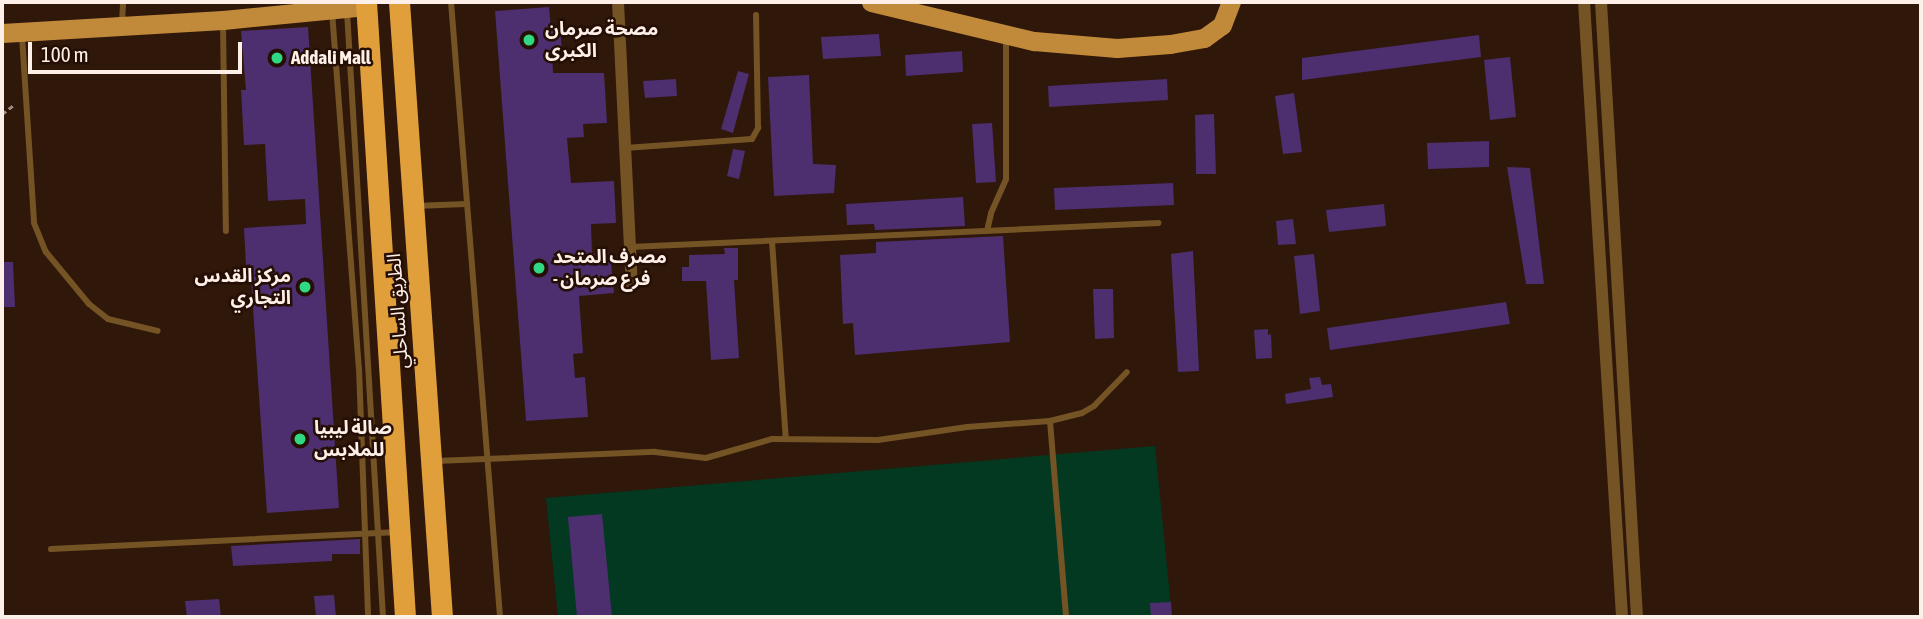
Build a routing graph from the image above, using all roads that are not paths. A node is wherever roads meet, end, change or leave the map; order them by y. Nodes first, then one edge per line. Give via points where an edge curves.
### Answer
1 (123, 2) edge
2 (399, 2) edge
3 (451, 2) edge
4 (618, 2) edge
5 (871, 2) edge
6 (1231, 2) edge
7 (1584, 2) edge
8 (1601, 2) edge
9 (348, 6) edge
10 (756, 15) dead end
11 (223, 20) junction
12 (122, 25) junction
13 (2, 33) edge
14 (22, 33) junction
15 (1006, 36) junction
16 (625, 148) junction
17 (466, 204) junction
18 (414, 206) junction
19 (1157, 223) dead end
20 (226, 231) dead end
21 (988, 231) junction
22 (772, 241) junction
23 (630, 247) junction
24 (632, 284) dead end
25 (158, 331) dead end
26 (379, 366) junction
27 (359, 368) junction
28 (1126, 372) dead end
29 (1050, 421) junction
30 (786, 439) junction
31 (486, 460) junction
32 (430, 461) junction
33 (364, 532) junction
34 (389, 532) junction
35 (51, 549) dead end
36 (368, 617) edge
37 (383, 617) edge
38 (405, 617) edge
39 (442, 617) edge
40 (500, 617) edge
41 (1066, 617) edge
42 (1622, 617) edge
43 (1637, 617) edge

1 - 12 lane
2 - 18 highway, الطريق الساحلي
3 - 17 lane
4 - 16 street
5 - 15 main road
6 - 15 main road via 1222,24 1197,41 1103,47
7 - 42 street
8 - 43 street
9 - 11 main road
9 - 26 highway, الطريق الساحلي
9 - 27 lane
10 - 16 lane via 758,128 752,139
11 - 12 main road
11 - 20 lane
12 - 14 main road
13 - 14 main road
14 - 25 lane via 34,223 46,252 89,304 108,319
15 - 21 lane via 1006,179
16 - 23 street
17 - 18 lane
17 - 31 lane
18 - 32 highway, الطريق الساحلي
19 - 21 lane
21 - 22 lane
22 - 23 lane
22 - 30 lane
23 - 24 street
26 - 27 lane
26 - 34 highway, الطريق الساحلي
27 - 33 lane
28 - 29 lane via 1094,406
29 - 30 lane via 878,440
29 - 41 lane
30 - 31 lane via 706,458 655,452
31 - 32 lane
31 - 40 lane
32 - 39 highway, الطريق الساحلي
33 - 34 lane
33 - 35 lane
33 - 36 lane
34 - 37 lane
34 - 38 highway, الطريق الساحلي

